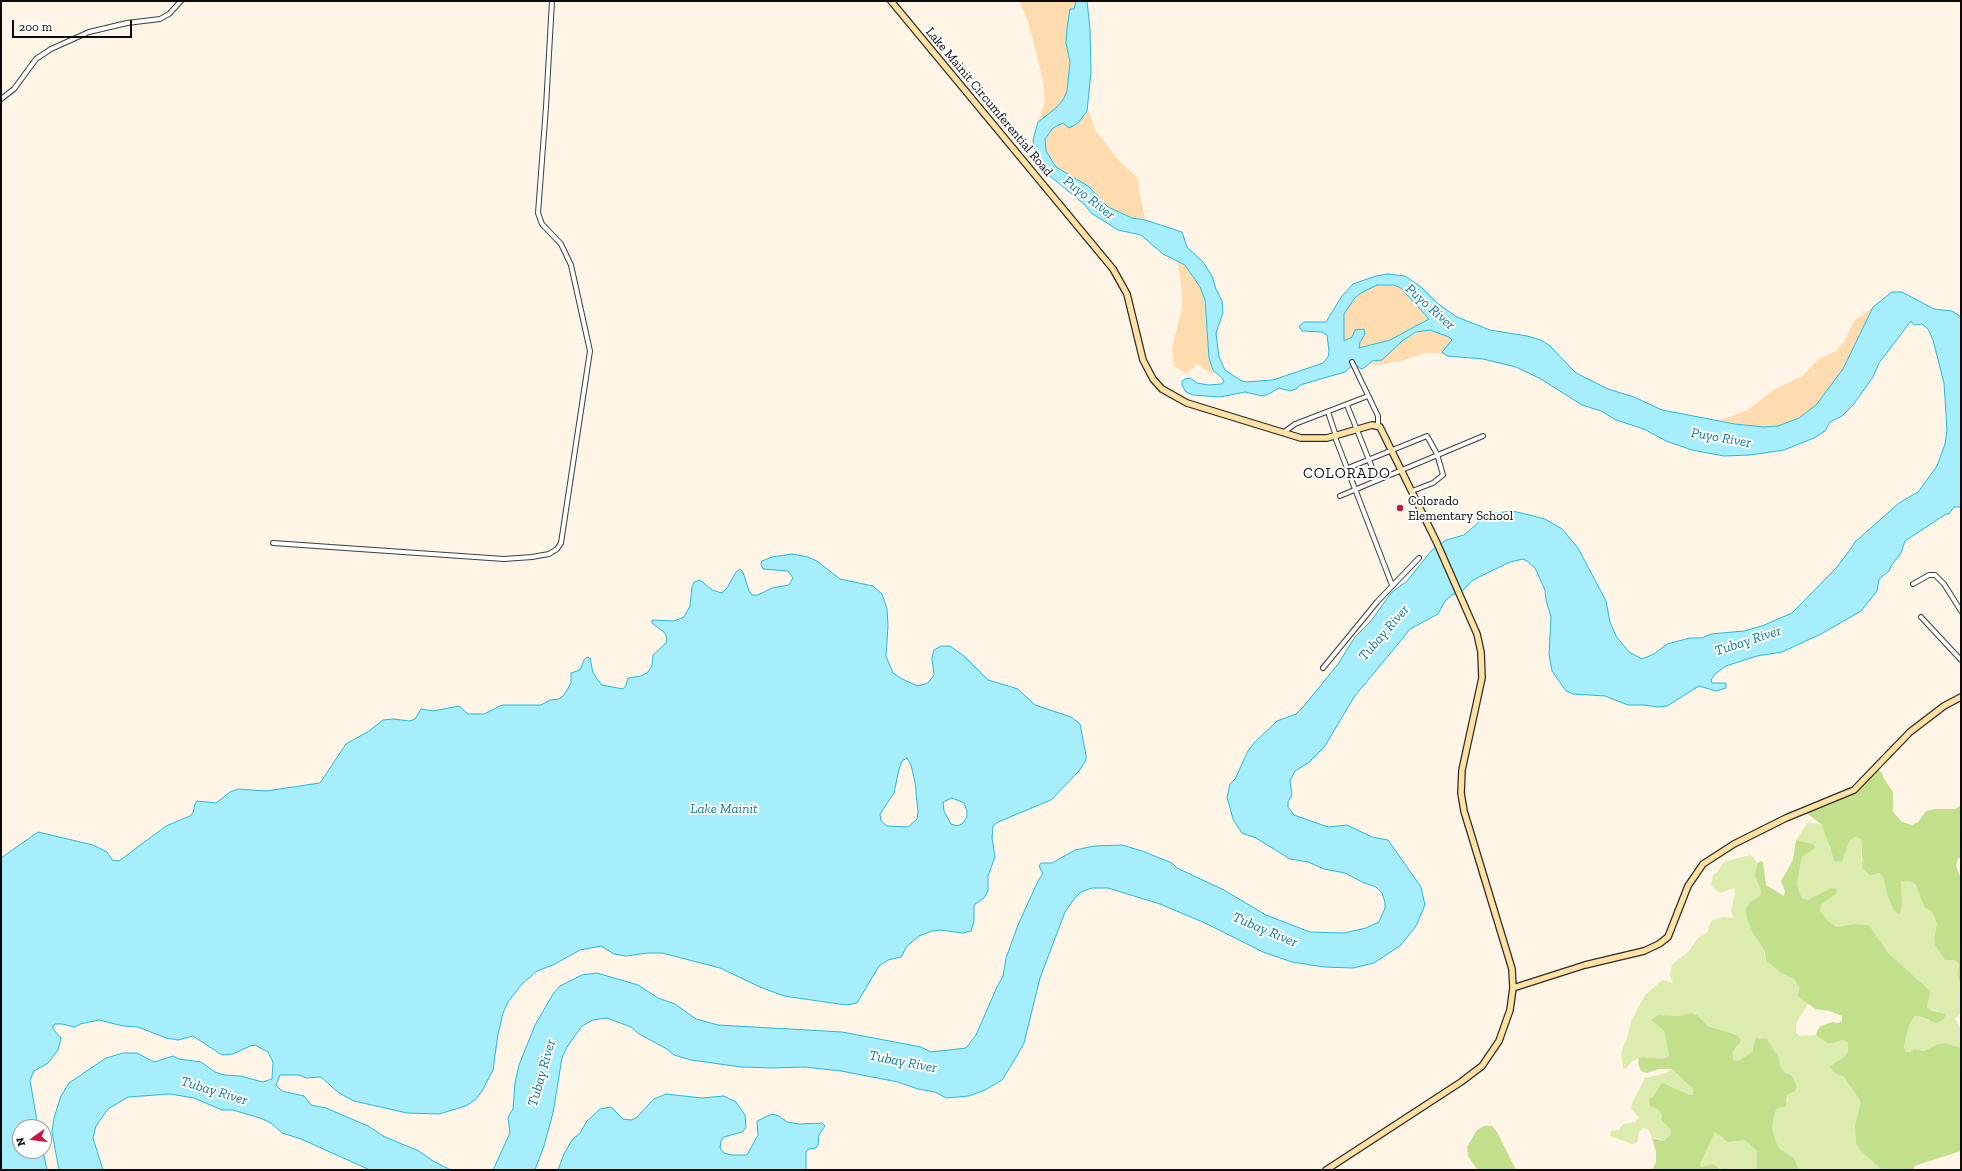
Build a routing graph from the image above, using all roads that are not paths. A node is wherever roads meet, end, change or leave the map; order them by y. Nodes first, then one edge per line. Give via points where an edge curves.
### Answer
1 (181, 1) edge
2 (552, 1) edge
3 (891, 1) edge
4 (1, 99) edge
5 (1352, 362) dead end
6 (1368, 396) junction
7 (1347, 405) junction
8 (1328, 412) junction
9 (1378, 425) junction
10 (1356, 429) junction
11 (1283, 433) junction
12 (1335, 436) junction
13 (1483, 436) dead end
14 (1392, 450) junction
15 (1437, 454) junction
16 (1368, 460) junction
17 (1348, 468) junction
18 (1401, 470) junction
19 (1377, 480) junction
20 (1356, 489) junction
21 (1412, 491) junction
22 (1340, 496) dead end
23 (273, 543) dead end
24 (1419, 558) dead end
25 (1913, 584) dead end
26 (1392, 585) junction
27 (1961, 611) edge
28 (1921, 617) dead end
29 (1961, 660) edge
30 (1323, 668) dead end
31 (1961, 697) edge
32 (1513, 988) junction
33 (1326, 1170) edge

1 - 4 street via 169,14 160,19 101,29 78,36 51,49 36,59 14,89
2 - 23 street via 538,213 542,224 562,244 571,265 590,351 561,543 549,554 532,558 504,559
3 - 11 main road, Lake Mainit Circumferential Road via 1114,269 1127,294 1140,353 1148,372 1157,384 1187,403
5 - 6 street
6 - 7 street
6 - 9 street via 1378,416
7 - 8 street
7 - 10 street
8 - 11 street via 1295,424
8 - 12 street
9 - 10 main road, Lake Mainit Circumferential Road
9 - 14 main road
10 - 12 main road, Lake Mainit Circumferential Road
10 - 16 street
11 - 12 main road, Lake Mainit Circumferential Road via 1301,438 1319,439
12 - 17 street
13 - 15 street
14 - 15 street via 1427,436
14 - 16 street
14 - 18 main road
15 - 18 street
15 - 21 street via 1443,472 1442,477
16 - 17 street
16 - 19 street
17 - 20 street
18 - 19 street
18 - 21 main road
19 - 20 street
20 - 22 street
20 - 26 street
21 - 32 main road via 1466,606 1479,642 1482,673 1462,770 1461,793 1464,812 1509,959
24 - 26 street
25 - 27 street via 1929,575 1935,575 1944,584
26 - 30 street
28 - 29 street
31 - 32 main road via 1944,706 1910,732 1854,790 1786,818 1734,844 1703,864 1688,886 1672,929 1664,941 1644,951 1585,965
32 - 33 main road via 1504,1029 1494,1050 1482,1066

